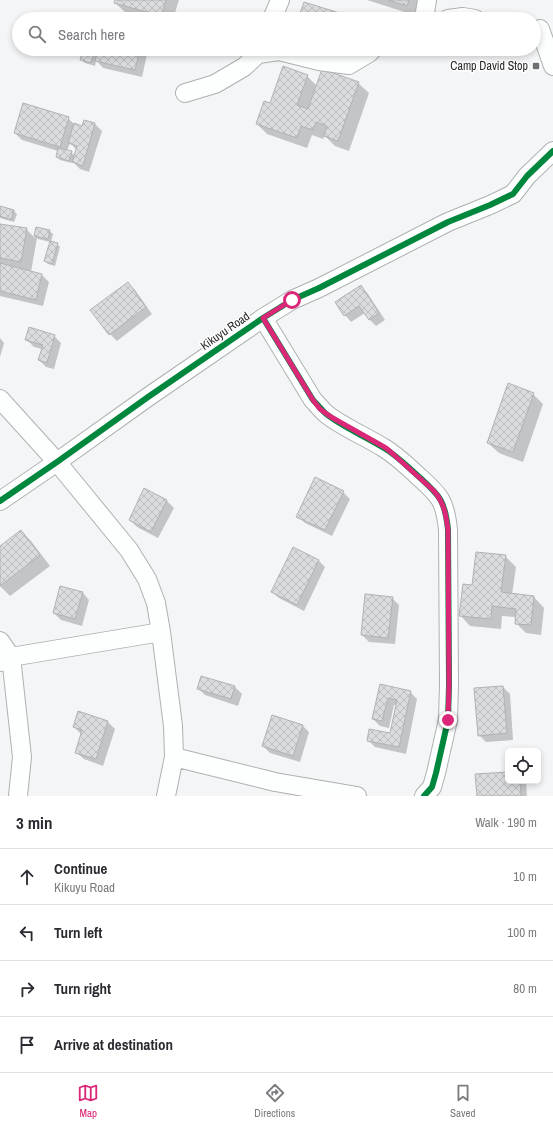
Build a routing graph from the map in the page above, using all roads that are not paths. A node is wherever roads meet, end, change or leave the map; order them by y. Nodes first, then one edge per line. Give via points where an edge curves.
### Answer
1 (280, 0) edge
2 (427, 0) edge
3 (275, 12) edge
4 (425, 12) edge
5 (542, 28) edge
6 (255, 56) edge
7 (299, 56) edge
8 (364, 56) edge
9 (553, 66) edge
10 (185, 93) dead end
11 (553, 150) edge
12 (263, 318) junction
13 (0, 400) edge
14 (57, 462) junction
15 (0, 501) edge
16 (161, 632) junction
17 (0, 641) edge
18 (6, 659) edge
19 (174, 757) junction
20 (18, 796) edge
21 (166, 796) edge
22 (357, 796) edge
23 (424, 796) edge

1 - 3 street
2 - 4 street
5 - 9 street
6 - 10 street via 244,67 216,84
7 - 8 street via 349,65
11 - 12 street, Kikuyu Road via 513,194 448,222 292,300
12 - 14 street, Kikuyu Road
12 - 23 street via 320,409 336,421 386,448 433,490 443,504 448,530 448,720 432,787
13 - 14 street
14 - 15 street, Kikuyu Road
14 - 16 street via 129,550 147,579 156,603
16 - 18 street
16 - 19 street via 173,726
17 - 18 street
18 - 20 street via 22,757
19 - 21 street
19 - 22 street via 275,782

